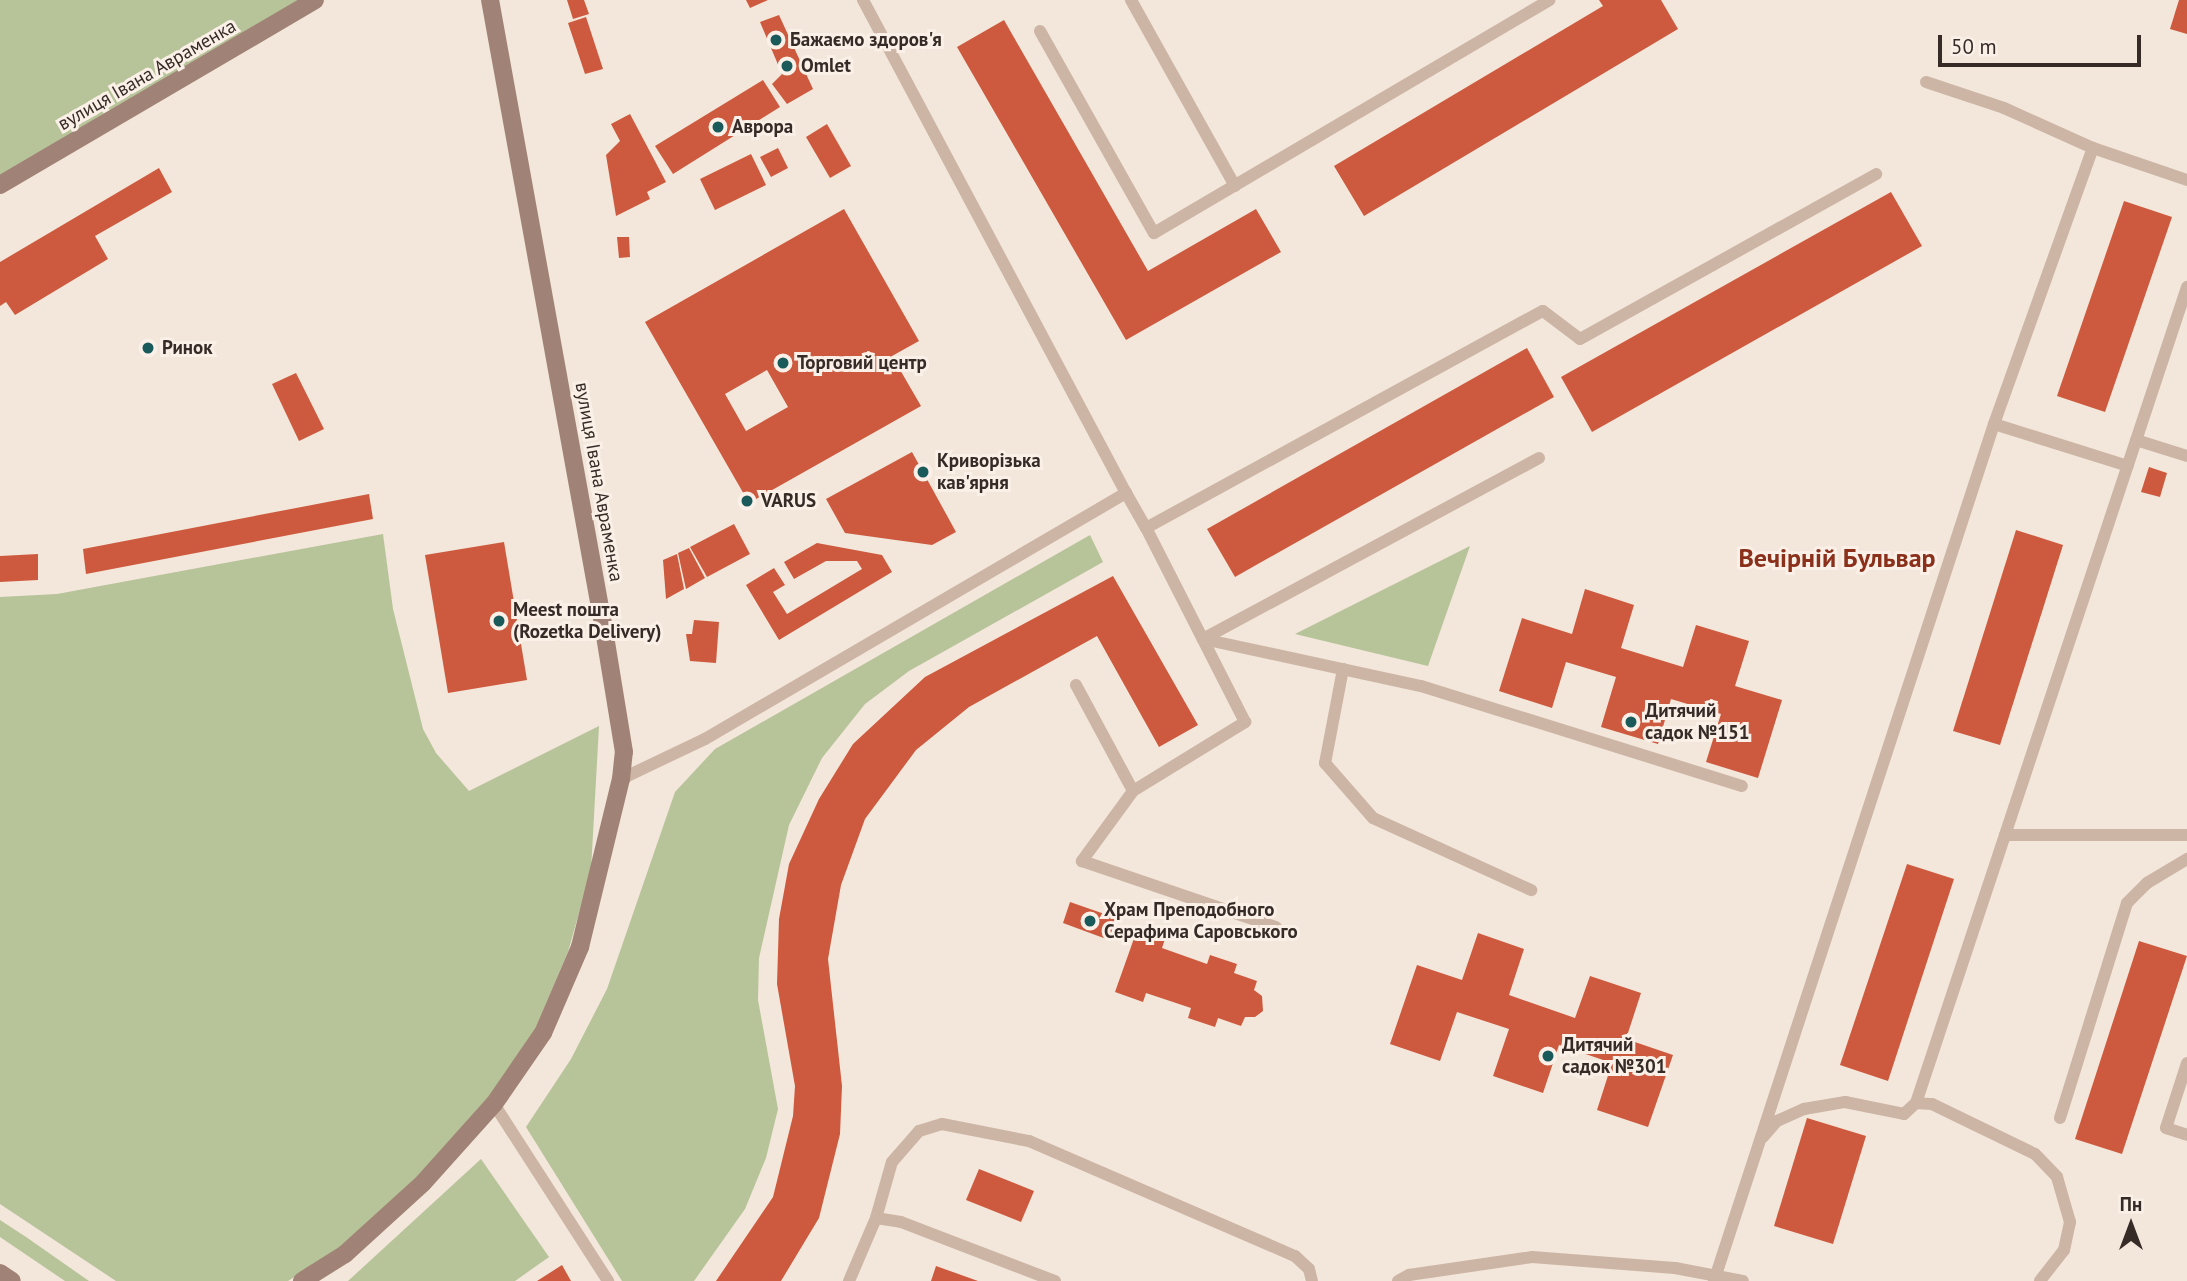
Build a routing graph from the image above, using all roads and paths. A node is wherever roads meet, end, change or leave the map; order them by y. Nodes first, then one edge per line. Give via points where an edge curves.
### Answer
1 (315, 0) edge
2 (490, 0) edge
3 (863, 0) edge
4 (1131, 0) edge
5 (1549, 0) edge
6 (1041, 31) dead end
7 (1926, 82) dead end
8 (2094, 148) junction
9 (1876, 174) dead end
10 (2187, 180) edge
11 (0, 186) edge
12 (1236, 186) junction
13 (2187, 287) edge
14 (1994, 424) junction
15 (2136, 440) junction
16 (2187, 456) edge
17 (1539, 458) dead end
18 (2128, 466) junction
19 (1126, 494) junction
20 (1146, 528) junction
21 (1203, 639) junction
22 (1343, 669) junction
23 (1076, 685) dead end
24 (621, 779) junction
25 (1742, 786) dead end
26 (1133, 791) junction
27 (2005, 835) junction
28 (2187, 835) edge
29 (2187, 859) edge
30 (1531, 890) dead end
31 (1276, 927) dead end
32 (2187, 1063) edge
33 (1916, 1103) junction
34 (494, 1104) junction
35 (2060, 1118) dead end
36 (2187, 1135) edge
37 (1758, 1143) junction
38 (876, 1218) junction
39 (1714, 1278) edge
40 (302, 1281) edge
41 (608, 1281) edge
42 (849, 1281) edge
43 (1055, 1281) edge
44 (1311, 1281) edge
45 (1398, 1281) edge
46 (1743, 1281) edge
47 (2040, 1281) edge

1 - 11 street, вулиця Івана Авраменка
2 - 24 street, вулиця Івана Авраменка via 594,571 624,752
3 - 19 lane
4 - 12 lane
5 - 12 lane
6 - 12 lane via 1154,233
7 - 8 lane via 2004,108
8 - 10 lane
8 - 14 lane
9 - 20 lane via 1580,338 1543,311
13 - 15 lane
14 - 18 lane
14 - 37 lane
15 - 16 lane
15 - 18 lane
17 - 21 lane
18 - 27 lane
19 - 20 lane
19 - 24 lane via 705,739
20 - 21 lane
21 - 22 lane
21 - 26 lane via 1245,722
22 - 25 lane via 1421,686
22 - 30 lane via 1325,763 1373,818
23 - 26 lane
24 - 34 street, вулиця Івана Авраменка via 580,947 543,1033
26 - 31 lane via 1082,861
27 - 28 lane
27 - 33 lane
29 - 35 lane via 2147,883 2127,903
32 - 36 lane via 2166,1128
33 - 37 lane via 1904,1114 1845,1102 1804,1109 1777,1121
33 - 47 lane via 1932,1104 2035,1154 2057,1177 2070,1222 2064,1250
34 - 40 street, вулиця Івана Авраменка via 423,1183 345,1254
34 - 41 lane
37 - 39 lane
38 - 42 lane
38 - 43 lane via 901,1223
38 - 44 lane via 892,1162 919,1132 942,1124 1029,1141 1295,1256 1309,1269
39 - 45 lane via 1532,1257 1409,1275
39 - 46 lane

